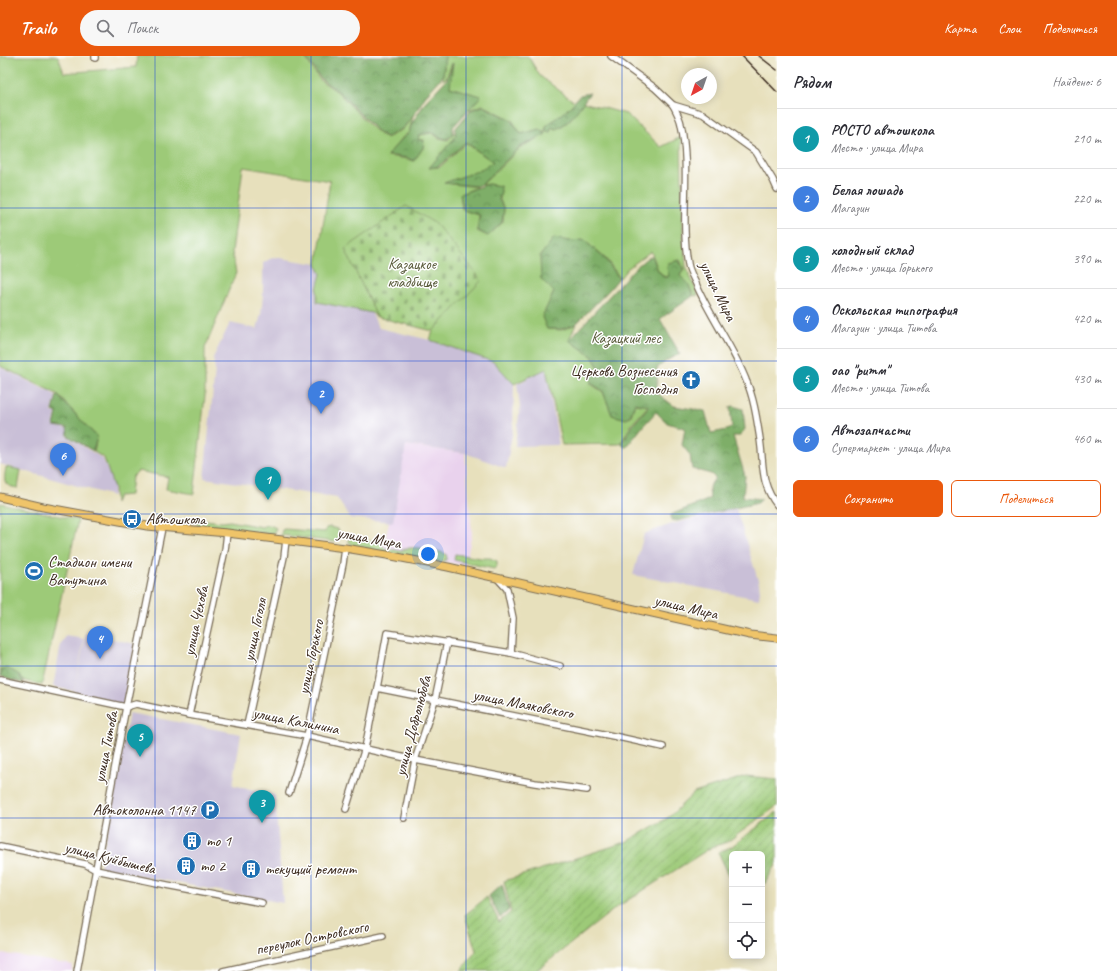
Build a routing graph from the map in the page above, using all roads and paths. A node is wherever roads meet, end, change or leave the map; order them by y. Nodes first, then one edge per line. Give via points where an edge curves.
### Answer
1 (611, 56) edge
2 (673, 105) junction
3 (777, 189) edge
4 (0, 497) edge
5 (777, 505) edge
6 (162, 528) junction
7 (227, 532) junction
8 (286, 540) junction
9 (345, 548) junction
10 (497, 578) junction
11 (777, 638) edge
12 (447, 642) junction
13 (511, 653) junction
14 (560, 666) dead end
15 (0, 680) edge
16 (377, 688) junction
17 (435, 700) junction
18 (126, 707) junction
19 (189, 715) junction
20 (247, 725) junction
21 (307, 736) junction
22 (662, 747) dead end
23 (364, 748) junction
24 (415, 760) junction
25 (587, 790) dead end
26 (289, 793) dead end
27 (346, 809) dead end
28 (404, 818) dead end
29 (0, 846) edge
30 (96, 870) junction
31 (262, 903) dead end
32 (383, 936) dead end
33 (77, 971) edge
34 (223, 971) edge

1 - 2 street via 655,88
2 - 3 street via 703,114 756,152
2 - 5 street, улица Мира via 681,123 685,152 688,265 703,300 747,381 760,440 764,481 770,497
4 - 6 main road, улица Мира via 70,513
6 - 7 main road, улица Мира
6 - 18 street, улица Титова
7 - 8 main road, улица Мира
7 - 19 street, улица Чехова
8 - 9 main road, улица Мира
8 - 20 street, улица Гоголя
9 - 10 main road, улица Мира
9 - 21 street, улица Горького
10 - 11 main road, улица Мира via 750,635
10 - 13 street via 507,589 513,618
12 - 13 street
12 - 16 street via 387,633
12 - 17 street, улица Добролюбова
13 - 14 street
15 - 18 street, улица Калинина
16 - 17 street, улица Маяковского
16 - 23 street
17 - 22 street, улица Маяковского
17 - 24 street, улица Добролюбова
18 - 19 street, улица Калинина via 136,704
18 - 30 street, улица Титова
19 - 20 street, улица Калинина
20 - 21 street, улица Калинина
21 - 23 street, улица Калинина
21 - 26 street, улица Горького
23 - 24 street, улица Калинина
23 - 27 street
24 - 25 street, улица Калинина via 535,783
24 - 28 street, улица Добролюбова
29 - 30 street, улица Куйбышева via 85,864
30 - 31 street, улица Куйбышева
30 - 33 street, улица Титова
32 - 34 street, переулок Островского

